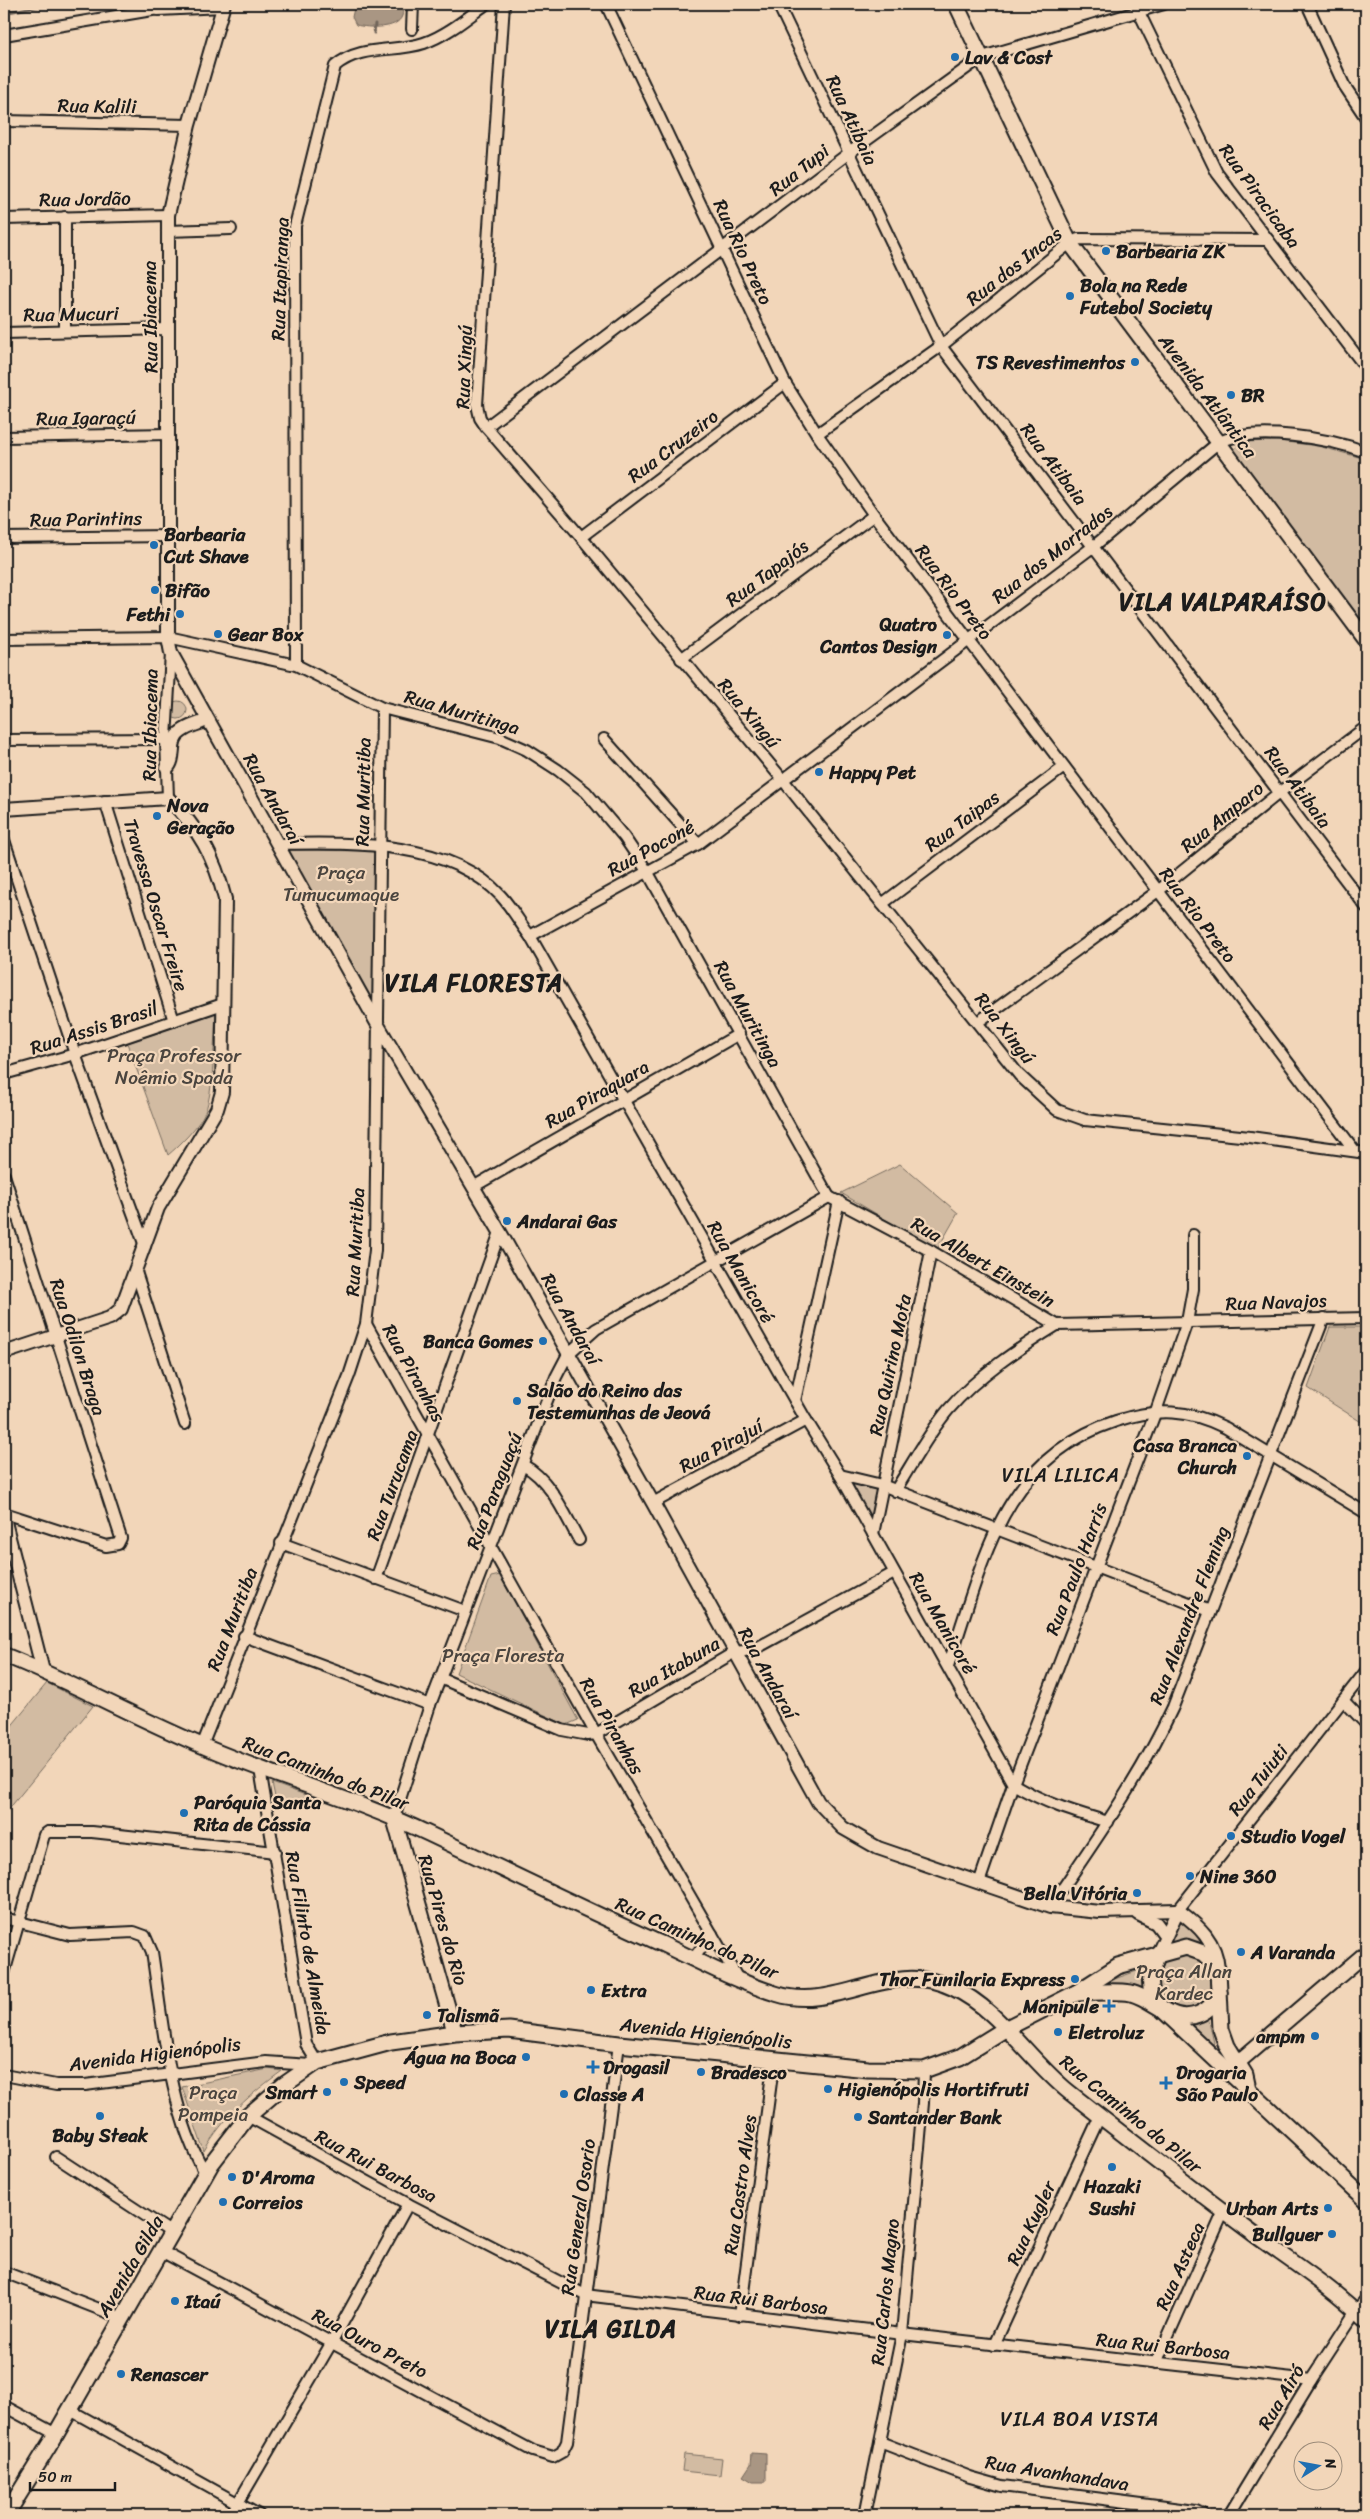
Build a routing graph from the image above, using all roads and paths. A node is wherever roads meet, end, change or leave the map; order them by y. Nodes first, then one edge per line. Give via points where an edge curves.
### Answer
1 (414, 4) edge
2 (486, 4) edge
3 (504, 4) edge
4 (606, 4) edge
5 (778, 4) edge
6 (956, 4) edge
7 (1164, 4) edge
8 (1307, 4) edge
9 (223, 5) edge
10 (158, 6) edge
11 (1137, 7) edge
12 (412, 30) dead end
13 (4, 34) edge
14 (982, 57) junction
15 (1366, 118) edge
16 (4, 121) edge
17 (190, 125) junction
18 (849, 153) junction
19 (168, 215) junction
20 (65, 217) junction
21 (4, 218) edge
22 (231, 229) dead end
23 (167, 230) junction
24 (1268, 240) junction
25 (1070, 243) junction
26 (723, 250) junction
27 (169, 329) junction
28 (65, 331) junction
29 (4, 332) edge
30 (941, 346) junction
31 (1366, 368) edge
32 (786, 383) junction
33 (486, 427) junction
34 (169, 434) junction
35 (817, 434) junction
36 (4, 437) edge
37 (1220, 442) junction
38 (1366, 452) edge
39 (874, 514) junction
40 (170, 536) junction
41 (581, 537) junction
42 (4, 538) edge
43 (1094, 546) junction
44 (168, 637) junction
45 (4, 638) edge
46 (968, 640) junction
47 (1366, 640) edge
48 (171, 653) junction
49 (681, 659) junction
50 (296, 665) junction
51 (382, 708) junction
52 (207, 720) junction
53 (1366, 727) edge
54 (166, 739) junction
55 (604, 739) dead end
56 (4, 740) edge
57 (1064, 767) junction
58 (167, 768) junction
59 (783, 780) junction
60 (1280, 792) junction
61 (168, 798) junction
62 (105, 801) junction
63 (4, 809) edge
64 (4, 840) edge
65 (277, 844) junction
66 (698, 844) junction
67 (379, 847) junction
68 (647, 871) junction
69 (1158, 891) junction
70 (882, 904) junction
71 (1366, 907) edge
72 (530, 936) junction
73 (223, 1004) junction
74 (174, 1020) junction
75 (978, 1022) junction
76 (378, 1025) junction
77 (739, 1034) junction
78 (75, 1054) junction
79 (4, 1074) edge
80 (622, 1099) junction
81 (1355, 1151) junction
82 (1366, 1153) edge
83 (4, 1175) edge
84 (473, 1186) junction
85 (834, 1199) junction
86 (500, 1232) junction
87 (1193, 1236) dead end
88 (145, 1246) junction
89 (932, 1251) junction
90 (715, 1263) junction
91 (136, 1272) junction
92 (1324, 1318) junction
93 (1366, 1318) edge
94 (1187, 1322) junction
95 (366, 1324) junction
96 (1057, 1325) junction
97 (56, 1336) junction
98 (4, 1353) edge
99 (568, 1354) junction
100 (795, 1401) junction
101 (1156, 1411) junction
102 (806, 1420) junction
103 (185, 1424) dead end
104 (429, 1436) junction
105 (1269, 1456) junction
106 (523, 1465) junction
107 (840, 1475) junction
108 (882, 1485) junction
109 (895, 1491) junction
110 (653, 1503) junction
111 (4, 1513) edge
112 (1366, 1513) edge
113 (4, 1518) edge
114 (996, 1528) junction
115 (873, 1534) junction
116 (579, 1540) dead end
117 (281, 1543) junction
118 (492, 1547) junction
119 (1095, 1569) junction
120 (894, 1573) junction
121 (376, 1579) junction
122 (465, 1611) junction
123 (1210, 1611) junction
124 (244, 1636) junction
125 (735, 1652) junction
126 (4, 1655) edge
127 (948, 1666) junction
128 (44, 1671) junction
129 (1366, 1671) edge
130 (440, 1678) junction
131 (1343, 1700) junction
132 (430, 1705) junction
133 (1366, 1724) edge
134 (596, 1734) junction
135 (202, 1746) junction
136 (260, 1769) junction
137 (1013, 1784) junction
138 (394, 1818) junction
139 (1108, 1822) junction
140 (274, 1852) junction
141 (979, 1883) junction
142 (1050, 1907) junction
143 (1178, 1910) junction
144 (1133, 1912) junction
145 (4, 1918) edge
146 (20, 1922) junction
147 (712, 1934) junction
148 (1165, 1935) junction
149 (1158, 1953) junction
150 (1366, 1953) edge
151 (693, 1959) junction
152 (1218, 1971) junction
153 (4, 1973) edge
154 (738, 1979) junction
155 (1220, 1991) junction
156 (1076, 1993) junction
157 (1163, 2010) junction
158 (1005, 2029) junction
159 (455, 2033) junction
160 (619, 2044) junction
161 (1212, 2056) junction
162 (774, 2059) junction
163 (314, 2063) junction
164 (1236, 2064) junction
165 (924, 2070) junction
166 (171, 2073) junction
167 (4, 2075) edge
168 (1248, 2089) junction
169 (248, 2116) junction
170 (1100, 2116) junction
171 (56, 2158) dead end
172 (206, 2174) junction
173 (1366, 2200) edge
174 (408, 2204) junction
175 (1224, 2211) junction
176 (172, 2233) junction
177 (161, 2251) junction
178 (4, 2272) edge
179 (585, 2295) junction
180 (1366, 2299) edge
181 (1356, 2310) junction
182 (740, 2315) junction
183 (122, 2318) junction
184 (1366, 2321) edge
185 (902, 2334) junction
186 (332, 2342) junction
187 (994, 2345) junction
188 (1156, 2363) junction
189 (1311, 2380) junction
190 (4, 2406) edge
191 (70, 2410) junction
192 (56, 2434) junction
193 (880, 2442) junction
194 (562, 2452) joint
195 (238, 2504) junction
196 (6, 2515) edge
197 (231, 2515) edge
198 (259, 2515) edge
199 (865, 2515) edge
200 (1204, 2515) edge
201 (1229, 2515) edge

1 - 12 street
2 - 50 street, Rua Itapiranga via 438,37 422,44 359,53 335,66 295,226
3 - 33 street, Rua Xingú via 477,405
4 - 26 street, Rua Rio Preto
5 - 18 street, Rua Atibaia
6 - 14 main road, Avenida Atlântica
7 - 11 street, Rua Tupi
8 - 15 street via 1344,85
9 - 10 street
9 - 17 street, Rua Ibiacema
10 - 13 street
11 - 14 street, Rua Tupi
11 - 24 street, Rua Piracicaba via 1212,164
14 - 18 street, Rua Tupi
14 - 25 main road, Avenida Atlântica
16 - 17 street, Rua Kalili
17 - 19 street, Rua Ibiacema
18 - 26 street, Rua Tupi
18 - 30 street, Rua Atibaia
19 - 20 street, Rua Jordão
19 - 23 street, Rua Ibiacema
20 - 21 street, Rua Jordão
20 - 28 street
22 - 23 street
23 - 27 street, Rua Ibiacema
24 - 25 street, Rua dos Incas via 1086,238
24 - 31 street, Rua Piracicaba
25 - 30 street, Rua dos Incas
25 - 37 main road, Avenida Atlântica
26 - 32 street, Rua Rio Preto
26 - 33 street, Rua Tupi
27 - 28 street, Rua Mucuri
27 - 34 street, Rua Ibiacema
28 - 29 street, Rua Mucuri
30 - 35 street, Rua dos Incas
30 - 43 street, Rua Atibaia
32 - 35 street, Rua Rio Preto
32 - 41 street, Rua Cruzeiro
33 - 41 street, Rua Xingú
34 - 36 street, Rua Igaraçú
34 - 40 street, Rua Ibiacema
35 - 39 street, Rua Rio Preto
37 - 38 street, Rua dos Morrados via 1232,438 1290,435
37 - 43 street, Rua dos Morrados
37 - 47 main road, Avenida Atlântica
39 - 46 street, Rua Rio Preto
39 - 49 street, Rua Tapajós
40 - 42 street, Rua Parintins
40 - 44 street, Rua Ibiacema
41 - 49 street, Rua Xingú
43 - 46 street, Rua dos Morrados
43 - 60 street, Rua Atibaia
44 - 45 street, Rua Muritinga
44 - 48 street, Rua Andaraí
44 - 50 street, Rua Muritinga
46 - 57 street, Rua Rio Preto
46 - 59 street, Rua dos Morrados
48 - 52 street, Rua Andaraí
48 - 54 street, Rua Ibiacema
49 - 59 street, Rua Xingú
50 - 51 street, Rua Muritinga
51 - 67 street, Rua Muritiba
51 - 68 street, Rua Muritinga via 500,738 527,750 586,792 624,837
52 - 58 street via 176,736 172,764
52 - 65 street, Rua Andaraí
53 - 60 street, Rua Amparo
54 - 56 street
54 - 58 street, Rua Ibiacema
55 - 66 street
57 - 69 street, Rua Rio Preto
57 - 70 street, Rua Taipas
58 - 61 street, Rua Ibiacema
59 - 66 street, Rua Poconé
59 - 70 street, Rua Xingú
60 - 69 street, Rua Amparo
60 - 71 street, Rua Atibaia
61 - 62 street
61 - 73 street via 188,818 209,850 218,872 225,900
62 - 63 street
62 - 74 street, Travessa Oscar Freire
64 - 78 street
65 - 67 street, Rua Manicoré
65 - 76 street, Rua Andaraí
66 - 68 street, Rua Poconé
67 - 72 street, Rua Manicoré via 426,854 482,880 500,896
67 - 76 street, Rua Muritiba
68 - 72 street, Rua Poconé
68 - 77 street, Rua Muritinga
69 - 75 street, Rua Amparo
69 - 81 street, Rua Rio Preto
70 - 75 street, Rua Xingú
72 - 80 street, Rua Manicoré
73 - 74 street, Rua Assis Brasil
73 - 88 street via 222,1092 217,1109 158,1208
74 - 78 street, Rua Assis Brasil
75 - 81 street, Rua Xingú via 1019,1075 1046,1101 1068,1115
76 - 84 street, Rua Andaraí
76 - 95 street, Rua Muritiba via 375,1250
77 - 80 street, Rua Piraquara
77 - 85 street, Rua Muritinga
78 - 79 street, Rua Assis Brasil
78 - 88 street
80 - 84 street, Rua Piraquara
80 - 90 street, Rua Manicoré
81 - 82 street, Rua Xingú
83 - 97 street, Rua Odilon Braga
84 - 86 street, Rua Andaraí
85 - 89 street, Rua Albert Einstein
85 - 90 street, Rua Paraguaçú
85 - 100 street
86 - 99 street, Rua Andaraí
86 - 104 street, Rua Turucama
87 - 94 street, Rua Paulo Harris via 1193,1289
88 - 91 street
89 - 96 street, Rua Albert Einstein
89 - 108 street, Rua Quirino Mota
90 - 99 street, Rua Paraguaçú via 596,1329
90 - 100 street, Rua Manicoré
91 - 97 street via 118,1313
91 - 103 street
92 - 93 street, Rua Navajos
92 - 94 street, Rua Navajos
92 - 105 street, Rua Alexandre Fleming
94 - 96 street, Rua Albert Einstein
94 - 101 street, Rua Paulo Harris
95 - 104 street, Rua Piranhas
95 - 117 street, Rua Muritiba via 345,1386
96 - 109 street via 1013,1352 948,1410
97 - 98 street
97 - 111 street, Rua Odilon Braga via 121,1538 118,1544 106,1546
99 - 106 street, Rua Paraguaçú
99 - 110 street, Rua Andaraí
100 - 102 street, Rua Manicoré
101 - 105 street via 1189,1414 1212,1421
101 - 114 street via 1094,1429 1060,1448 1019,1489
101 - 119 street, Rua Paulo Harris
102 - 107 street, Rua Manicoré
102 - 110 street, Rua Pirajuí
104 - 118 street, Rua Piranhas
104 - 121 street, Rua Turucama
105 - 112 street
105 - 123 street, Rua Alexandre Fleming
106 - 116 street via 535,1471 546,1483
106 - 118 street, Rua Paraguaçú
107 - 108 street
107 - 115 street, Rua Manicoré
108 - 109 street
108 - 115 street, Rua Quirino Mota
109 - 114 street
110 - 125 street, Rua Andaraí
113 - 128 street
114 - 119 street
114 - 127 street
115 - 120 street, Rua Manicoré
117 - 121 street
117 - 124 street, Rua Muritiba
118 - 122 street, Rua Paraguaçú
118 - 134 street, Rua Piranhas
119 - 123 street
119 - 137 street, Rua Paulo Harris
120 - 125 street, Rua Itabuna via 753,1650
120 - 127 street, Rua Manicoré
121 - 122 street
122 - 130 street, Rua Paraguaçú
123 - 139 street, Rua Alexandre Fleming via 1185,1680 1162,1730
124 - 132 street
124 - 135 street, Rua Muritiba
125 - 134 street, Rua Itabuna
125 - 141 street, Rua Andaraí via 818,1802 843,1828 878,1848
126 - 128 main road, Rua Caminho do Pilar
127 - 137 street, Rua Manicoré
128 - 135 main road, Rua Caminho do Pilar
129 - 131 street, Rua Tuiuti
130 - 132 street, Rua Paraguaçú
130 - 134 street via 562,1730
131 - 133 street
131 - 143 street, Rua Tuiuti
132 - 138 street, Rua Paraguaçú
134 - 147 street, Rua Piranhas
135 - 136 main road, Rua Caminho do Pilar
136 - 138 main road, Rua Caminho do Pilar
136 - 140 street, Rua Filinto de Almeida
137 - 139 street via 1060,1808
137 - 141 street, Rua Paulo Harris
138 - 151 main road, Rua Caminho do Pilar
138 - 159 main road, Rua Pires do Rio
139 - 142 street, Rua Alexandre Fleming
140 - 146 street via 92,1832 48,1832 44,1835
140 - 163 street, Rua Filinto de Almeida via 306,2044
141 - 142 street, Rua Andaraí
142 - 144 street, Rua Andaraí
143 - 144 street, Rua Andaraí
143 - 148 street
143 - 152 street via 1208,1938 1214,1949
144 - 148 street, Rua Andaraí via 1148,1918
145 - 146 street
146 - 153 street
146 - 166 street via 79,1936 124,1932 141,1934 152,1952
147 - 151 street
147 - 154 street, Rua Piranhas
148 - 149 street
149 - 152 main road via 1192,1948 1208,1956
149 - 156 main road, Avenida Higienópolis via 1118,1966
149 - 157 main road via 1149,1984 1153,1998
150 - 164 main road
151 - 154 main road, Rua Caminho do Pilar
152 - 155 main road
154 - 158 main road, Rua Caminho do Pilar via 780,1996 800,1998 846,1992 910,1977 937,1981 964,1994
155 - 157 main road via 1211,2006 1197,2015 1181,2017
155 - 164 main road via 1221,2029
156 - 157 main road, Avenida Higienópolis via 1128,1993
156 - 158 main road, Avenida Higienópolis
157 - 161 main road
158 - 165 main road, Avenida Higienópolis via 960,2057
158 - 170 main road, Rua Caminho do Pilar via 1057,2082
159 - 160 main road, Avenida Higienópolis via 509,2030
159 - 163 main road, Avenida Higienópolis via 391,2042
160 - 162 main road, Avenida Higienópolis
160 - 179 street, Rua General Osorio
161 - 164 main road via 1226,2065
161 - 168 main road
162 - 165 main road, Avenida Higienópolis via 868,2069
162 - 182 street, Rua Castro Alves
163 - 166 street, Avenida Higienópolis via 266,2062
163 - 169 main road, Avenida Gilda
164 - 168 main road via 1245,2075
165 - 185 street, Rua Carlos Magno
166 - 167 street, Avenida Higienópolis via 85,2085 56,2085
166 - 172 street via 176,2097
168 - 173 main road
169 - 172 main road, Avenida Gilda
169 - 174 street, Rua Rui Barbosa
170 - 175 main road, Rua Caminho do Pilar
170 - 187 street, Rua Kugler
171 - 176 street
172 - 176 main road, Avenida Gilda
174 - 179 street, Rua Rui Barbosa
174 - 186 street
175 - 181 main road, Rua Caminho do Pilar
175 - 188 street, Rua Asteca
176 - 177 main road, Avenida Gilda
177 - 183 main road, Avenida Gilda
177 - 186 street, Rua Ouro Preto
178 - 183 street
179 - 182 street, Rua Rui Barbosa
179 - 194 street, Rua General Osorio via 567,2442
180 - 181 street, Rua Airó
181 - 184 main road, Rua Caminho do Pilar
181 - 189 street, Rua Airó
182 - 185 street, Rua Rui Barbosa
183 - 191 main road, Avenida Gilda
185 - 187 street, Rua Rui Barbosa
185 - 193 street, Rua Carlos Magno
186 - 194 street, Rua Ouro Preto via 532,2452 553,2457
186 - 195 street
187 - 188 street, Rua Rui Barbosa
188 - 189 street, Rua Rui Barbosa
189 - 201 street, Rua Airó
190 - 192 street
191 - 192 main road, Avenida Gilda
191 - 195 street
192 - 196 main road, Avenida Gilda
193 - 199 street, Rua Carlos Magno
193 - 200 street, Rua Avanhandava via 1002,2486 1196,2511
195 - 197 street
195 - 198 street

